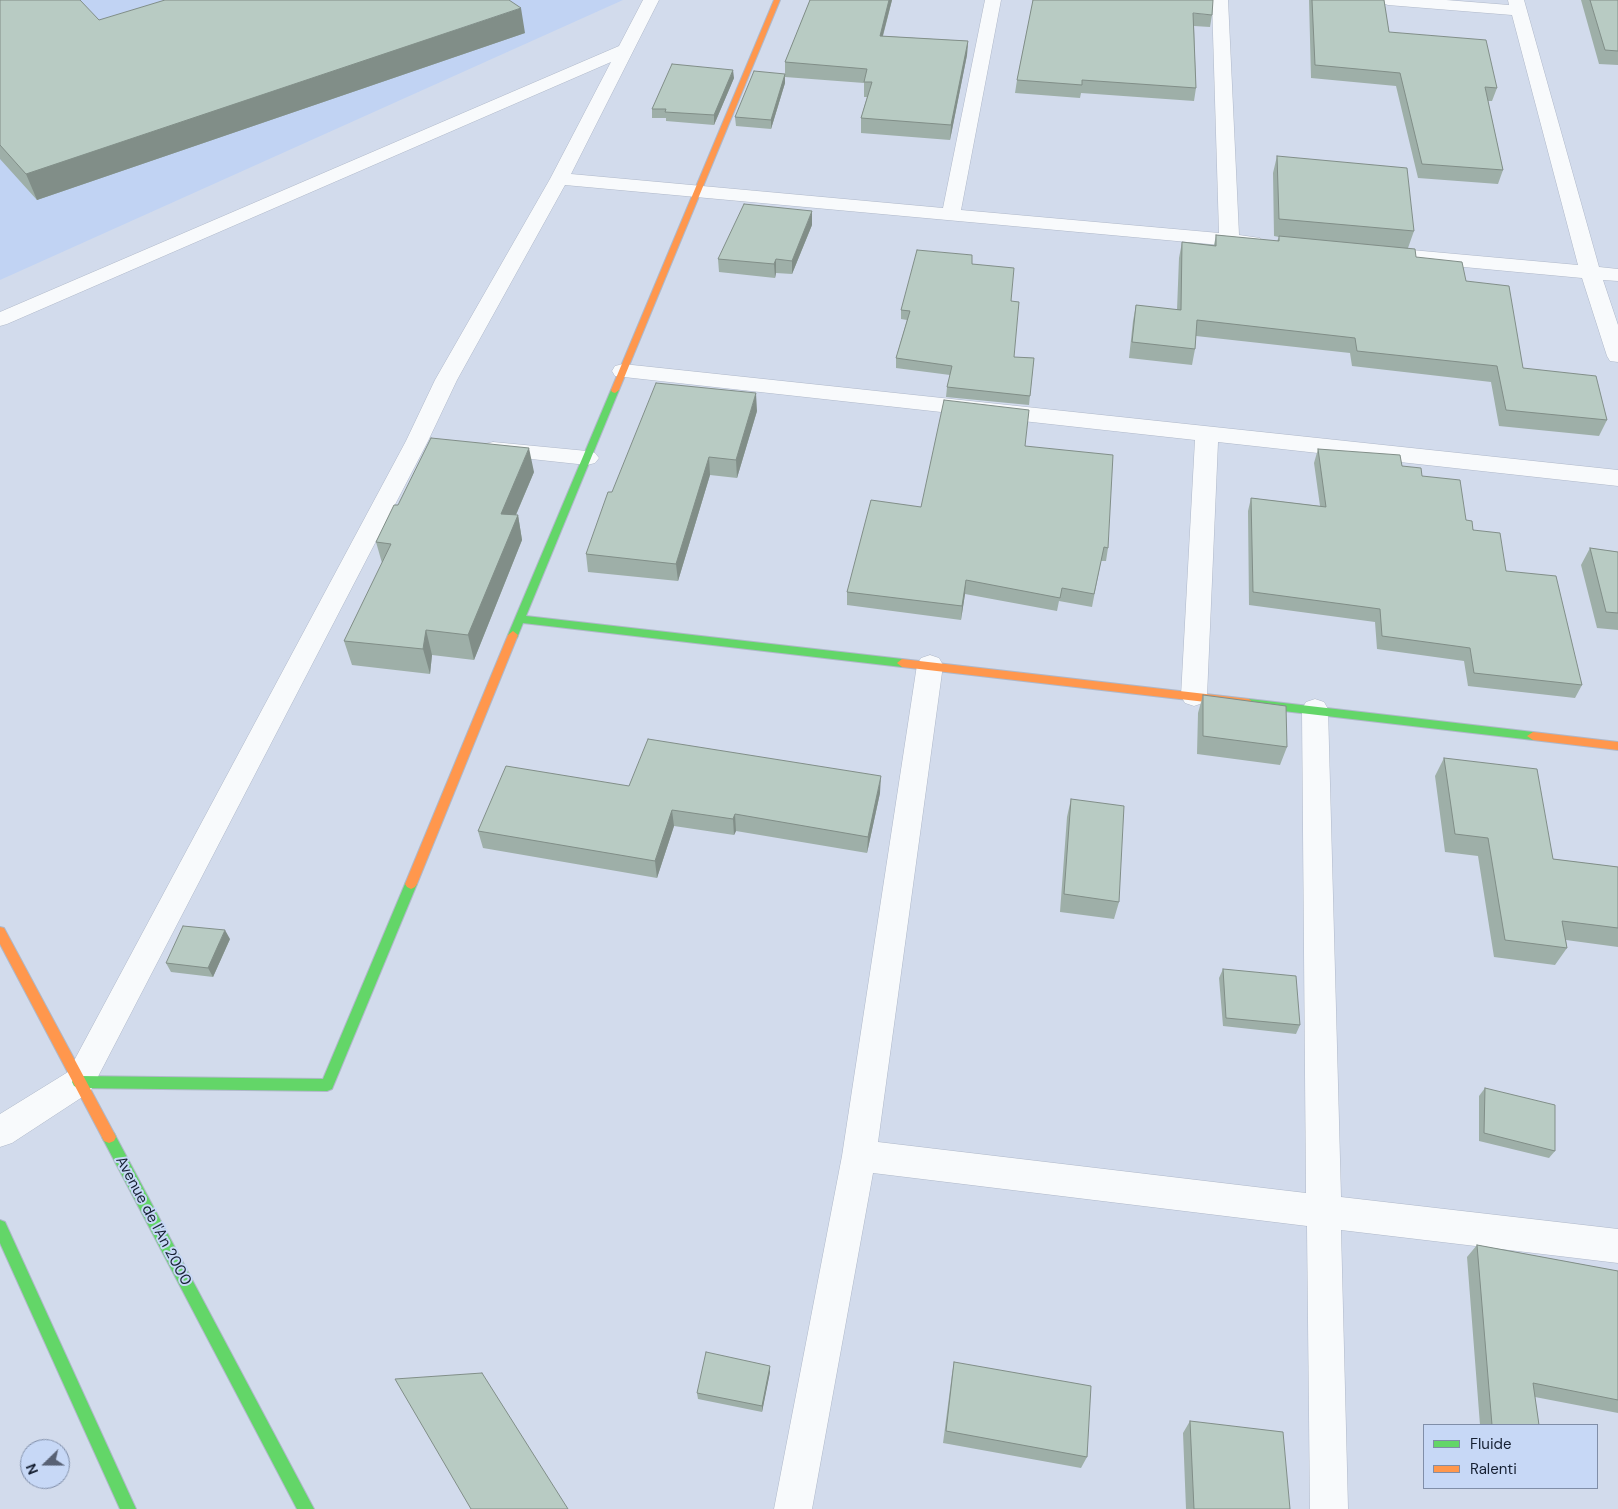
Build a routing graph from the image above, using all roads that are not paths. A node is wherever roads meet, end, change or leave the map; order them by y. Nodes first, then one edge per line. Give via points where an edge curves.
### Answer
1 (651, 0) edge
2 (777, 0) edge
3 (993, 0) edge
4 (1220, 0) edge
5 (1388, 0) edge
6 (1518, 5) edge
7 (624, 50) junction
8 (558, 179) junction
9 (698, 192) junction
10 (951, 214) junction
11 (1229, 240) junction
12 (1268, 243) edge
13 (1356, 251) edge
14 (1590, 272) junction
15 (1618, 275) edge
16 (0, 320) edge
17 (1618, 356) edge
18 (623, 371) junction
19 (1207, 434) junction
20 (474, 447) edge
21 (587, 458) junction
22 (1618, 478) edge
23 (521, 619) junction
24 (930, 665) junction
25 (1194, 696) junction
26 (1315, 710) junction
27 (1618, 746) edge
28 (0, 932) edge
29 (79, 1082) junction
30 (0, 1132) edge
31 (859, 1156) junction
32 (1323, 1211) junction
33 (1618, 1246) edge
34 (3, 1247) edge
35 (128, 1509) edge
36 (306, 1509) edge
37 (793, 1509) edge
38 (1329, 1509) edge

1 - 7 street
2 - 9 street
3 - 10 street
4 - 11 street
5 - 6 street
6 - 14 street
7 - 8 street
7 - 16 street
8 - 9 street
8 - 29 street via 446,380 426,442
9 - 10 street
9 - 18 street
10 - 11 street
11 - 12 street
13 - 14 street
14 - 15 street
14 - 17 street
18 - 19 street
18 - 21 street
19 - 22 street
19 - 25 street
20 - 21 street
21 - 23 street
23 - 24 street
23 - 29 street via 327,1085
24 - 25 street
24 - 31 street
25 - 26 street
26 - 27 street
26 - 32 street
28 - 29 street, Avenue de l'An 2000
29 - 30 street
29 - 36 street, Avenue de l'An 2000
31 - 32 street
31 - 37 street
32 - 33 street
32 - 38 street
34 - 35 street

